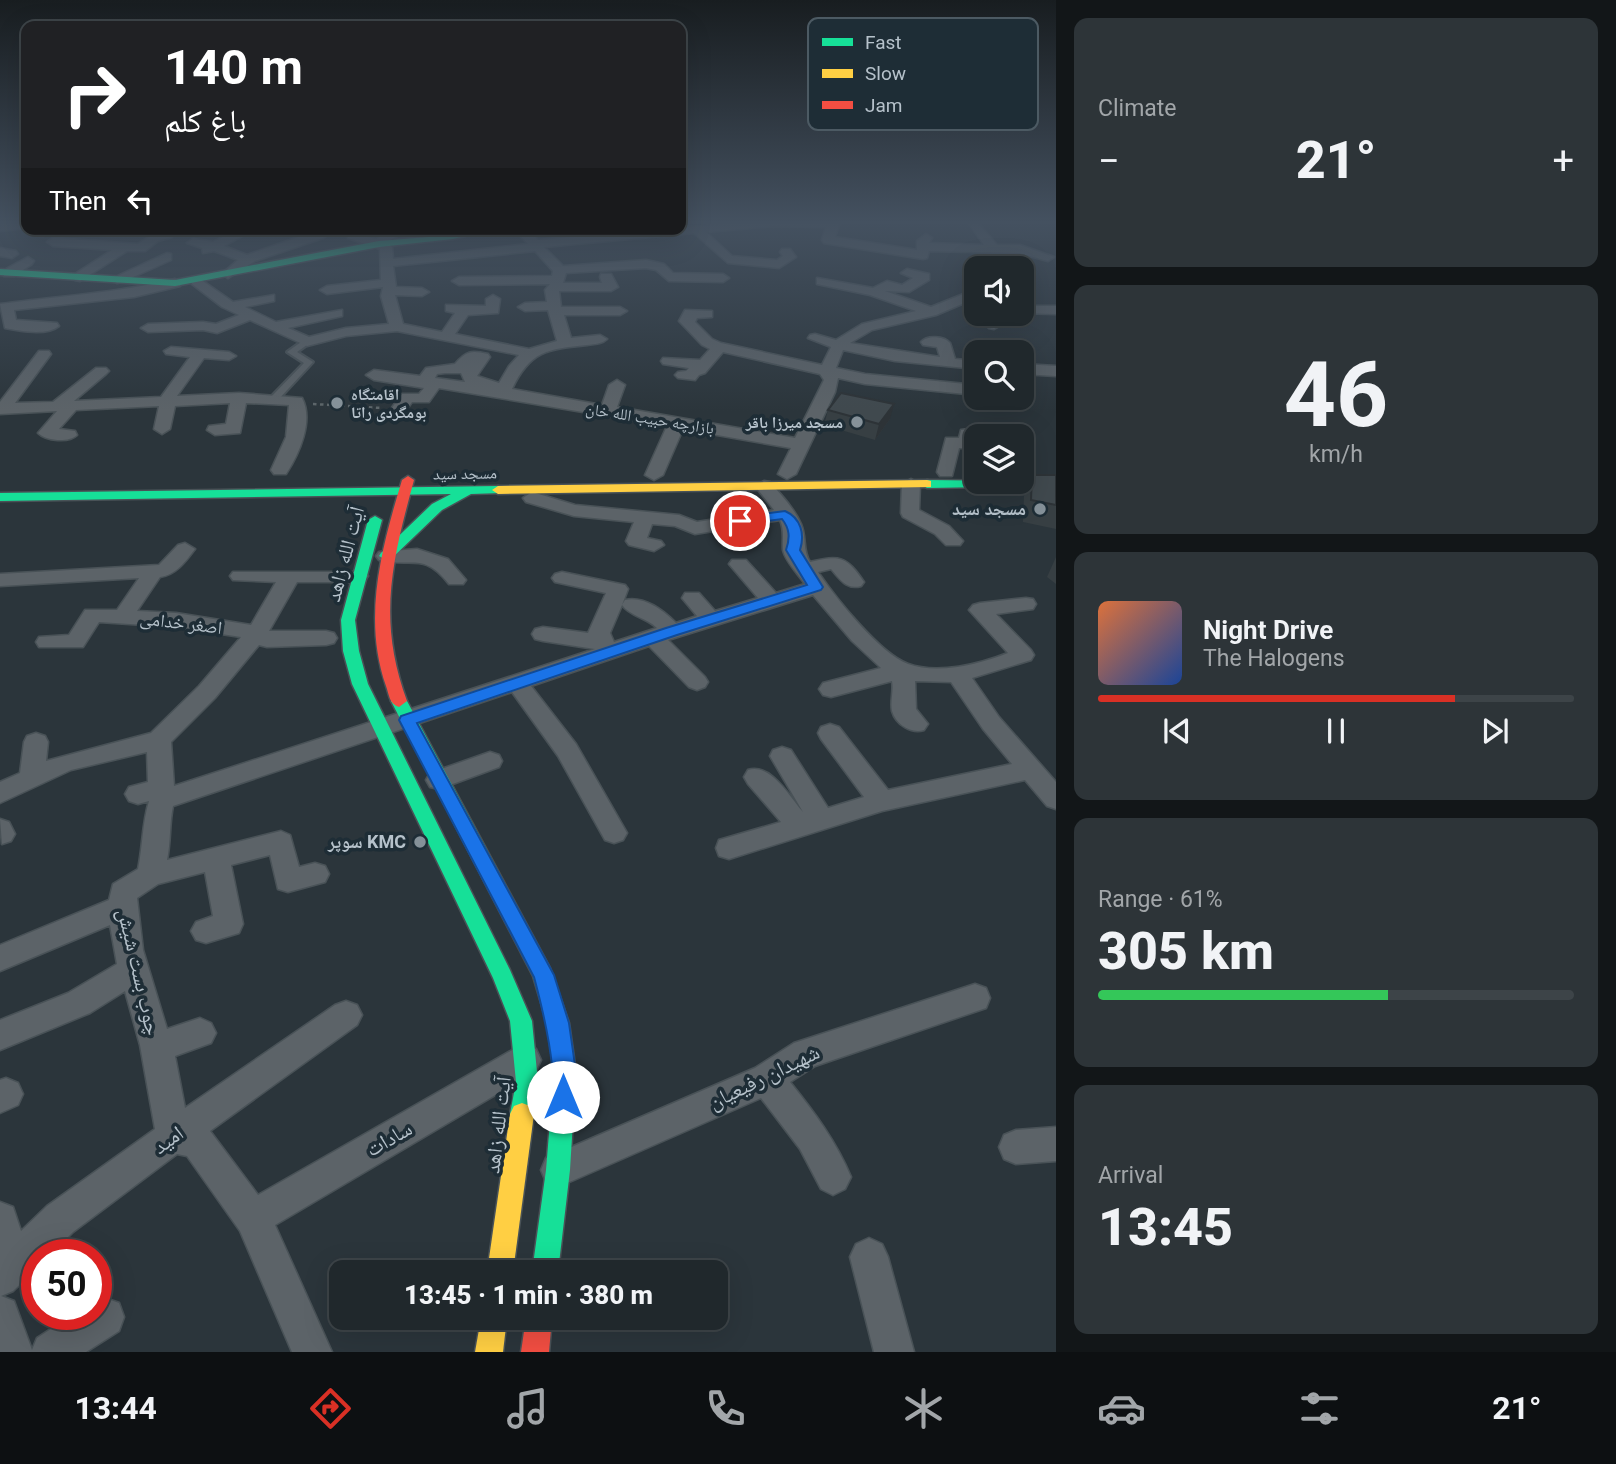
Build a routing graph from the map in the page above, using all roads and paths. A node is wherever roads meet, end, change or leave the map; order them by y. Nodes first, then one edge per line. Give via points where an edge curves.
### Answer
1 (111, 285) edge
2 (121, 285) edge
3 (145, 285) edge
4 (202, 285) edge
5 (554, 285) edge
6 (835, 285) edge
7 (887, 285) edge
8 (887, 285) edge
9 (910, 285) edge
10 (118, 287) junction
11 (389, 287) junction
12 (327, 290) dead end
13 (422, 292) dead end
14 (867, 295) junction
15 (964, 296) edge
16 (269, 298) dead end
17 (493, 299) dead end
18 (949, 299) junction
19 (964, 305) edge
20 (233, 306) junction
21 (525, 307) dead end
22 (4, 308) edge
23 (555, 309) junction
24 (1034, 310) edge
25 (1056, 310) edge
26 (931, 312) junction
27 (111, 313) dead end
28 (337, 313) dead end
29 (707, 314) dead end
30 (249, 316) junction
31 (851, 319) dead end
32 (52, 326) dead end
33 (272, 327) junction
34 (397, 327) junction
35 (561, 327) junction
36 (872, 327) junction
37 (148, 328) dead end
38 (363, 331) junction
39 (446, 336) junction
40 (815, 338) dead end
41 (600, 339) dead end
42 (377, 341) dead end
43 (307, 342) junction
44 (929, 342) dead end
45 (565, 343) junction
46 (836, 345) junction
47 (718, 346) junction
48 (171, 351) dead end
49 (535, 352) junction
50 (44, 354) dead end
51 (200, 354) junction
52 (229, 356) dead end
53 (668, 361) dead end
54 (949, 363) junction
55 (964, 364) edge
56 (704, 365) junction
57 (1034, 370) edge
58 (101, 371) dead end
59 (1056, 371) edge
60 (827, 372) junction
61 (161, 373) dead end
62 (185, 375) junction
63 (374, 375) dead end
64 (683, 375) dead end
65 (430, 383) junction
66 (618, 384) dead end
67 (964, 390) edge
68 (502, 393) junction
69 (239, 398) junction
70 (274, 399) junction
71 (168, 401) junction
72 (675, 402) dead end
73 (64, 406) junction
74 (297, 406) junction
75 (1, 409) edge
76 (399, 409) joint
77 (607, 412) junction
78 (672, 422) junction
79 (162, 429) dead end
80 (215, 430) dead end
81 (69, 435) dead end
82 (964, 443) edge
83 (799, 444) junction
84 (280, 470) dead end
85 (1034, 471) edge
86 (1056, 471) edge
87 (946, 472) junction
88 (964, 472) edge
89 (787, 474) junction
90 (654, 475) junction
91 (1056, 482) edge
92 (911, 484) junction
93 (0, 485) edge
94 (386, 486) junction
95 (407, 486) junction
96 (764, 486) junction
97 (468, 491) junction
98 (640, 495) dead end
99 (0, 497) edge
100 (531, 498) dead end
101 (785, 514) junction
102 (638, 518) junction
103 (953, 541) dead end
104 (654, 545) dead end
105 (185, 549) dead end
106 (386, 556) junction
107 (739, 564) dead end
108 (154, 572) junction
109 (240, 576) dead end
110 (358, 576) junction
111 (289, 578) junction
112 (562, 578) dead end
113 (810, 578) junction
114 (0, 580) edge
115 (456, 580) dead end
116 (855, 582) dead end
117 (692, 598) dead end
118 (773, 602) junction
119 (1026, 604) dead end
120 (632, 605) dead end
121 (123, 616) junction
122 (712, 620) junction
123 (257, 633) junction
124 (544, 634) dead end
125 (662, 634) junction
126 (326, 638) dead end
127 (47, 642) dead end
128 (605, 647) junction
129 (901, 671) junction
130 (957, 673) junction
131 (697, 682) dead end
132 (517, 683) junction
133 (831, 689) dead end
134 (407, 720) junction
135 (916, 724) dead end
136 (381, 729) junction
137 (830, 733) dead end
138 (159, 740) junction
139 (36, 742) dead end
140 (782, 756) dead end
141 (490, 761) dead end
142 (1031, 769) junction
143 (757, 777) dead end
144 (32, 778) junction
145 (439, 780) junction
146 (0, 793) edge
147 (154, 794) junction
148 (1056, 799) edge
149 (882, 801) junction
150 (810, 823) junction
151 (614, 833) dead end
152 (729, 848) dead end
153 (216, 857) junction
154 (315, 874) dead end
155 (150, 875) junction
156 (122, 907) junction
157 (206, 931) dead end
158 (0, 958) edge
159 (134, 970) junction
160 (975, 998) dead end
161 (346, 1015) dead end
162 (200, 1033) dead end
163 (0, 1035) edge
164 (157, 1047) junction
165 (525, 1060) junction
166 (767, 1079) junction
167 (173, 1136) junction
168 (1056, 1144) edge
169 (1016, 1147) dead end
170 (558, 1170) junction
171 (833, 1177) dead end
172 (253, 1218) junction
173 (0, 1220) edge
174 (869, 1257) dead end
175 (502, 1260) edge
176 (547, 1260) edge
177 (7, 1271) edge
178 (0, 1315) edge
179 (84, 1330) edge
180 (492, 1330) edge
181 (538, 1330) edge
182 (13, 1352) edge
183 (51, 1352) edge
184 (312, 1352) edge
185 (489, 1352) edge
186 (535, 1352) edge
187 (894, 1352) edge

1 - 10 main road
2 - 10 street
3 - 10 main road
4 - 20 street
5 - 23 street
6 - 14 street
7 - 14 street
8 - 9 street via 904,289
10 - 22 street
10 - 27 street
11 - 12 street
11 - 13 street
11 - 34 street
14 - 26 street
15 - 18 street
16 - 20 street
17 - 39 street via 493,310 458,309
18 - 19 street
18 - 26 street
20 - 30 street
21 - 23 street
22 - 32 street via 10,325
23 - 35 street
23 - 35 street via 616,317
24 - 25 street
26 - 36 street
28 - 33 street
29 - 47 street via 690,313 686,321 707,342
30 - 33 street
30 - 37 street via 217,329
31 - 36 street
33 - 43 street
34 - 38 street
34 - 39 street
35 - 45 street
36 - 46 street via 851,333
38 - 42 street
38 - 43 street
39 - 49 street
40 - 46 street
41 - 45 street
43 - 70 lane via 291,352 309,362
44 - 54 street via 943,343
45 - 49 street
46 - 54 street
46 - 60 street
47 - 56 street
47 - 60 street
48 - 51 street
49 - 68 street via 514,369
50 - 75 street
51 - 52 street
51 - 62 street
53 - 56 street
54 - 55 street
56 - 64 street via 690,377
57 - 59 street
58 - 73 street
60 - 67 street via 897,388
60 - 83 street via 832,380
61 - 62 street
62 - 71 street
63 - 65 street
65 - 68 street
65 - 68 street via 431,371 459,369 470,355 483,357 468,374 471,380 489,382
65 - 76 street via 423,399 408,397
66 - 77 street
68 - 77 street, بازارچه حبیب الله خان via 568,397
69 - 70 street
69 - 71 street
69 - 80 street via 234,429
70 - 74 street via 296,401
71 - 73 street
71 - 79 street
72 - 78 street
73 - 75 street
73 - 81 street via 46,433
74 - 76 path
74 - 84 street via 297,434
77 - 78 street, بازارچه حبیب الله خان
78 - 83 street, بازارچه حبیب الله خان via 712,421
78 - 90 street
82 - 87 street via 952,442
83 - 89 street
85 - 86 main road
87 - 88 main road, مسجد سید
87 - 89 main road, مسجد سید
89 - 90 main road, مسجد سید
90 - 95 main road, مسجد سید
91 - 92 main road, مسجد سید
92 - 96 main road, مسجد سید
92 - 103 street via 910,513
93 - 94 main road, مسجد سید
94 - 95 main road, مسجد سید
94 - 99 main road, مسجد سید
94 - 110 main road, آیت الله زاهد
95 - 97 main road, مسجد سید
95 - 106 main road
96 - 97 main road, مسجد سید
96 - 101 street
97 - 106 main road via 437,508
98 - 102 street
100 - 102 street via 574,510
101 - 102 street via 695,528 679,521
101 - 113 street via 794,526 793,550
102 - 104 street via 636,541
105 - 108 street via 165,571
106 - 115 street via 422,554 445,564
106 - 134 main road via 381,637 388,676
107 - 118 street
108 - 114 street
108 - 121 street
109 - 111 street
110 - 111 street
110 - 136 main road, آیت الله زاهد via 348,620 351,651
111 - 123 street
112 - 128 street via 618,589 599,633
113 - 116 street via 835,562
113 - 118 street
113 - 129 street via 877,653
117 - 122 street
118 - 122 street
119 - 130 street via 980,610 1023,655
120 - 125 street via 654,614
121 - 123 street, اصغر خدامی
121 - 127 street, اصغر خدامی via 93,615 75,642
122 - 125 street
123 - 126 street, اصغر خدامی via 267,640
123 - 138 street
124 - 128 street
125 - 128 street
125 - 131 street
128 - 132 street
129 - 130 street
129 - 133 street
129 - 135 street via 904,711
130 - 142 street via 990,723
132 - 134 street
132 - 151 street via 568,750
134 - 136 street
134 - 145 main road
136 - 147 street
136 - 165 main road, آیت الله زاهد via 503,977 521,1021
137 - 149 street
138 - 144 street via 64,763
138 - 147 street
139 - 144 street
140 - 150 street
141 - 145 street
142 - 148 street
142 - 149 street
143 - 150 street
144 - 146 street
145 - 170 main road via 544,975 558,1023 565,1072
147 - 155 street via 158,837
149 - 150 street
150 - 152 street
153 - 154 street via 281,842 288,880
153 - 155 street
153 - 157 street via 229,925
155 - 156 street, چوب بست شیش via 123,892
156 - 158 street
156 - 159 street, چوب بست شیش
159 - 163 street via 79,1003
159 - 164 street, چوب بست شیش
160 - 166 street, شهیدان رفیعیان via 805,1054
161 - 167 street, امید
162 - 164 street
164 - 167 street, چوب بست شیش
165 - 172 street, سادات
165 - 175 main road, آیت الله زاهد via 527,1082
166 - 170 street, شهیدان رفیعیان
166 - 171 street via 812,1138
167 - 172 street via 197,1142
167 - 177 street, امید via 60,1219
168 - 169 street
170 - 176 main road
172 - 184 street
173 - 177 street
174 - 187 street
178 - 182 street
179 - 183 street
180 - 185 main road
181 - 186 main road

